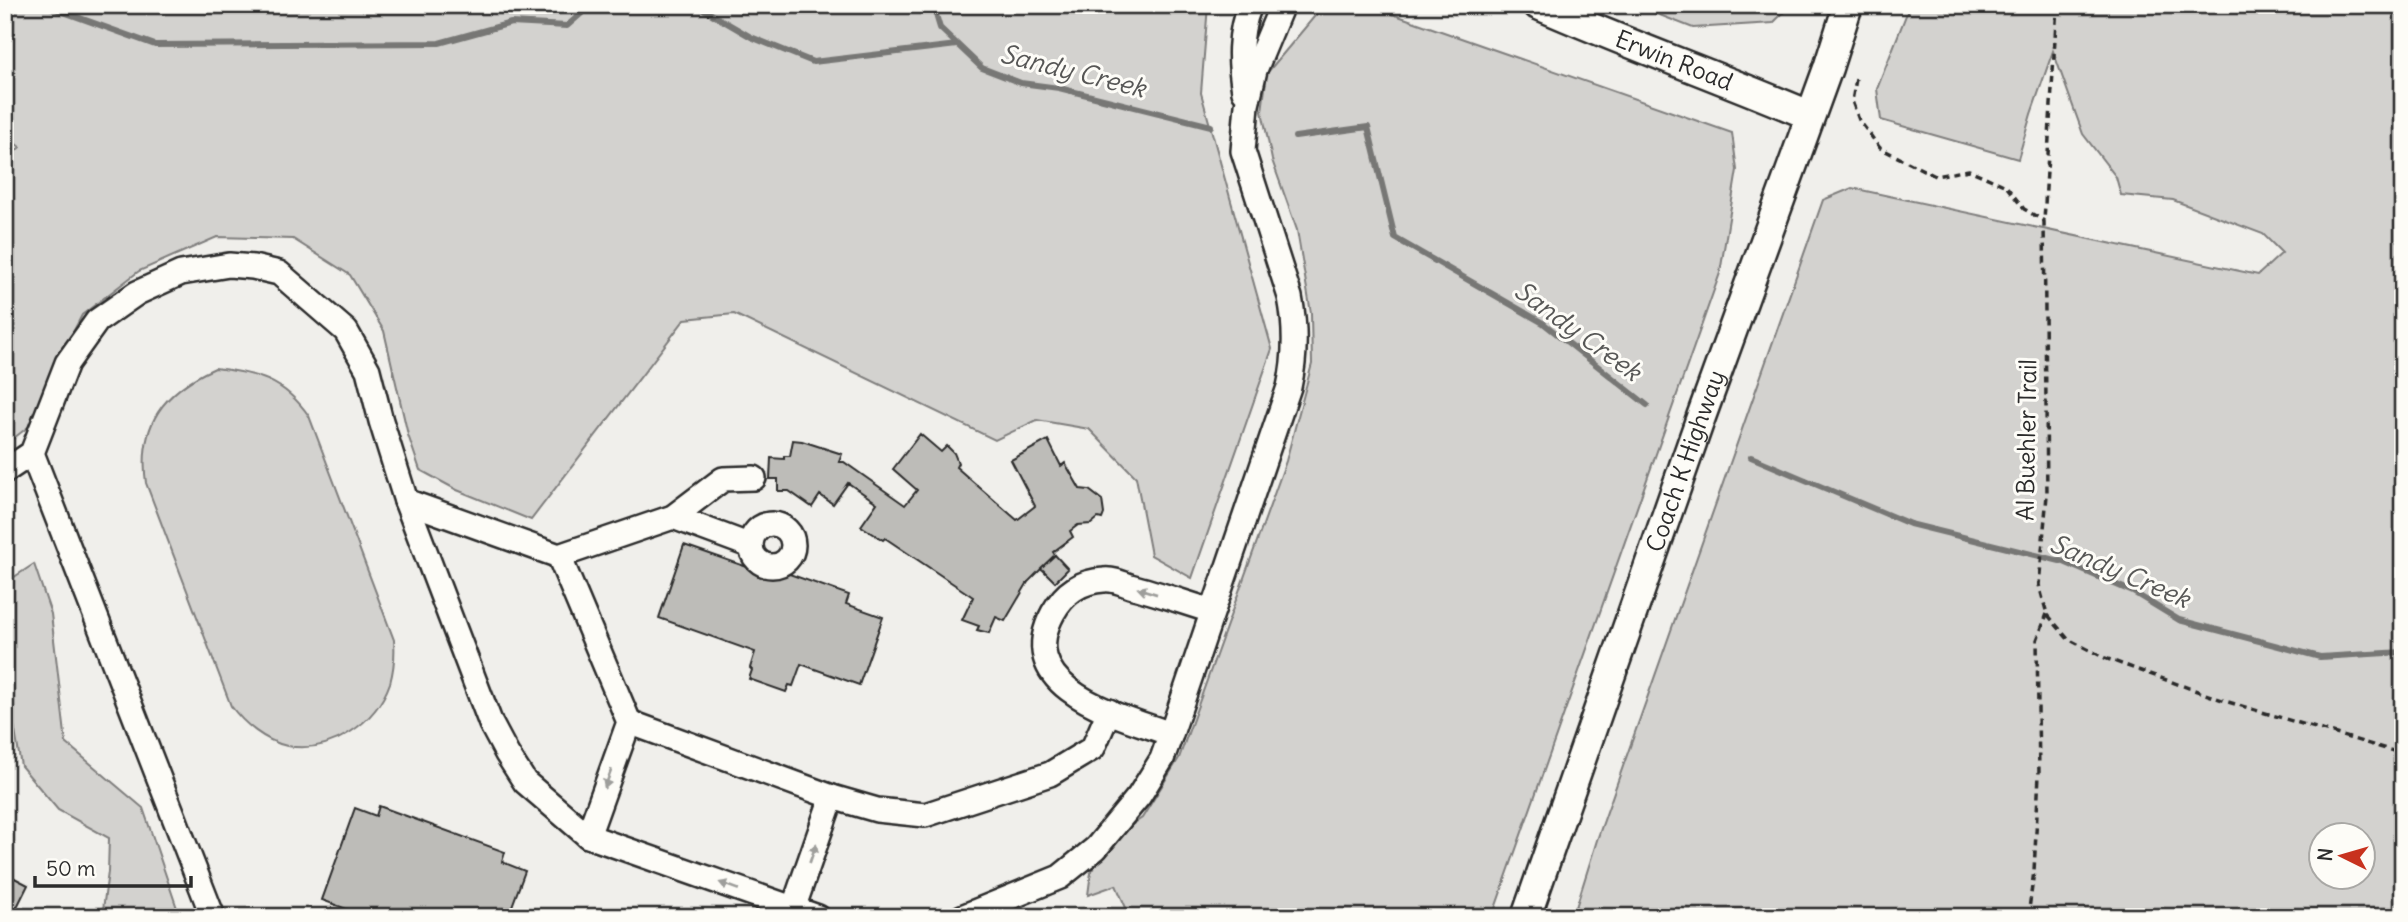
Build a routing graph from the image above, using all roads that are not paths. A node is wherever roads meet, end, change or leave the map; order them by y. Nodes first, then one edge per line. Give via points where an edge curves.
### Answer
1 (1250, 5) edge
2 (1282, 5) edge
3 (1538, 5) edge
4 (1848, 5) edge
5 (1247, 105) junction
6 (1810, 115) junction
7 (32, 453) junction
8 (5, 471) edge
9 (754, 478) dead end
10 (406, 501) junction
11 (681, 512) junction
12 (753, 539) dead end
13 (559, 556) junction
14 (1212, 611) junction
15 (1109, 712) junction
16 (629, 722) junction
17 (1171, 734) junction
18 (832, 797) junction
19 (588, 836) junction
20 (793, 909) junction
21 (213, 917) edge
22 (817, 917) edge
23 (962, 917) edge
24 (1526, 917) edge

1 - 5 lane via 1242,25 1240,68
2 - 5 lane via 1255,70
3 - 6 main road, Erwin Road
4 - 6 main road, Coach K Highway
5 - 14 lane via 1243,151 1290,297 1295,363
6 - 24 main road, Coach K Highway
7 - 8 lane
7 - 10 lane via 67,363 97,321 137,293 181,273 229,265 254,267 279,273 346,331 368,370
7 - 21 lane
9 - 11 lane via 723,479
10 - 13 lane
10 - 19 lane via 491,724 507,754 525,782
11 - 12 lane
11 - 13 lane
13 - 16 lane
14 -> 15 lane via 1107,579 1084,582 1067,595 1045,635 1049,667 1064,687
14 - 17 lane
15 - 17 lane
15 - 18 lane via 1093,748 1050,774 944,810 907,814
16 - 18 lane
16 -> 19 lane
17 - 23 lane via 1139,796 1096,848 1060,877
20 -> 18 lane
20 -> 19 lane
20 - 22 lane

